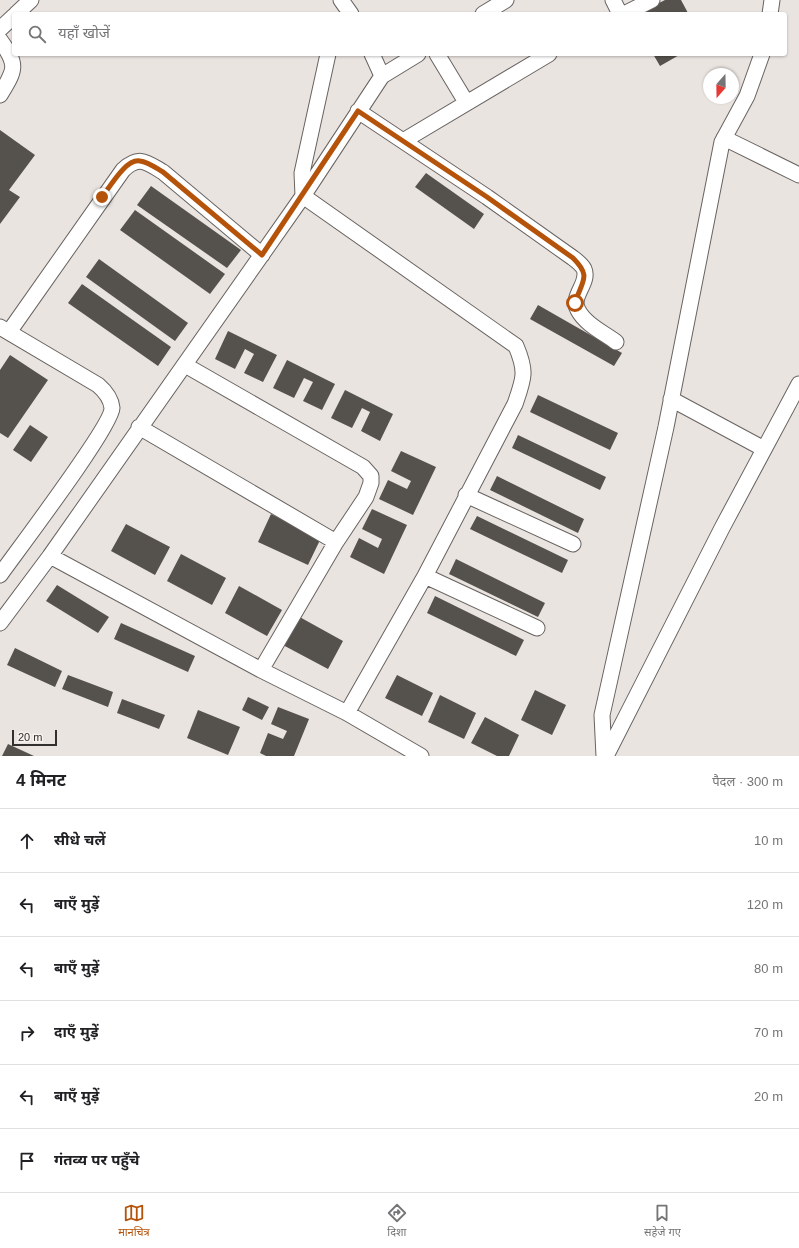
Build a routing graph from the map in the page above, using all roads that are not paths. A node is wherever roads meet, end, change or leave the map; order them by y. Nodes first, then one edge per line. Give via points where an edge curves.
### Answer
1 (31, 0) edge
2 (338, 0) edge
3 (341, 0) edge
4 (613, 0) edge
5 (652, 0) edge
6 (772, 0) edge
7 (501, 1) edge
8 (18, 12) edge
9 (335, 12) edge
10 (350, 12) edge
11 (486, 12) edge
12 (619, 12) edge
13 (628, 12) edge
14 (770, 12) edge
15 (12, 18) edge
16 (0, 30) edge
17 (0, 40) edge
18 (328, 56) edge
19 (373, 56) edge
20 (415, 56) edge
21 (438, 56) edge
22 (546, 56) edge
23 (761, 56) edge
24 (382, 76) junction
25 (0, 95) edge
26 (466, 102) junction
27 (358, 111) junction
28 (724, 138) junction
29 (403, 141) junction
30 (799, 175) edge
31 (303, 196) junction
32 (262, 255) junction
33 (5, 329) edge
34 (616, 342) dead end
35 (185, 365) junction
36 (799, 384) edge
37 (671, 399) junction
38 (140, 427) junction
39 (764, 449) junction
40 (466, 495) junction
41 (336, 542) junction
42 (573, 544) dead end
43 (50, 556) junction
44 (0, 575) edge
45 (425, 576) junction
46 (0, 623) edge
47 (537, 628) dead end
48 (261, 670) junction
49 (347, 713) junction
50 (421, 756) edge
51 (605, 756) edge

1 - 8 street
2 - 9 street
3 - 10 street
4 - 12 street
5 - 13 street
6 - 14 street
7 - 11 street
15 - 16 street
17 - 25 street via 11,56 14,67
18 - 31 street via 302,173
19 - 24 street
20 - 24 street
21 - 26 street
22 - 26 street
23 - 28 street via 747,96
24 - 27 street
26 - 29 street
27 - 29 street
27 - 31 street
28 - 30 street
28 - 37 street
29 - 34 street via 573,258 585,273 575,303 577,309 582,317
31 - 32 street
31 - 40 street via 516,346 524,363 524,380 515,404
32 - 33 street via 163,172 147,162 131,162
32 - 35 street
33 - 44 street via 98,385 108,395 112,408 108,420 88,452
35 - 38 street
35 - 41 street via 363,467 371,476 366,497
36 - 39 street
37 - 39 street
37 - 51 street via 602,716
38 - 41 street
38 - 43 street
39 - 51 street
40 - 42 street
40 - 45 street
41 - 48 street
43 - 46 street
43 - 48 street
45 - 47 street
45 - 49 street
48 - 49 street
49 - 50 street

